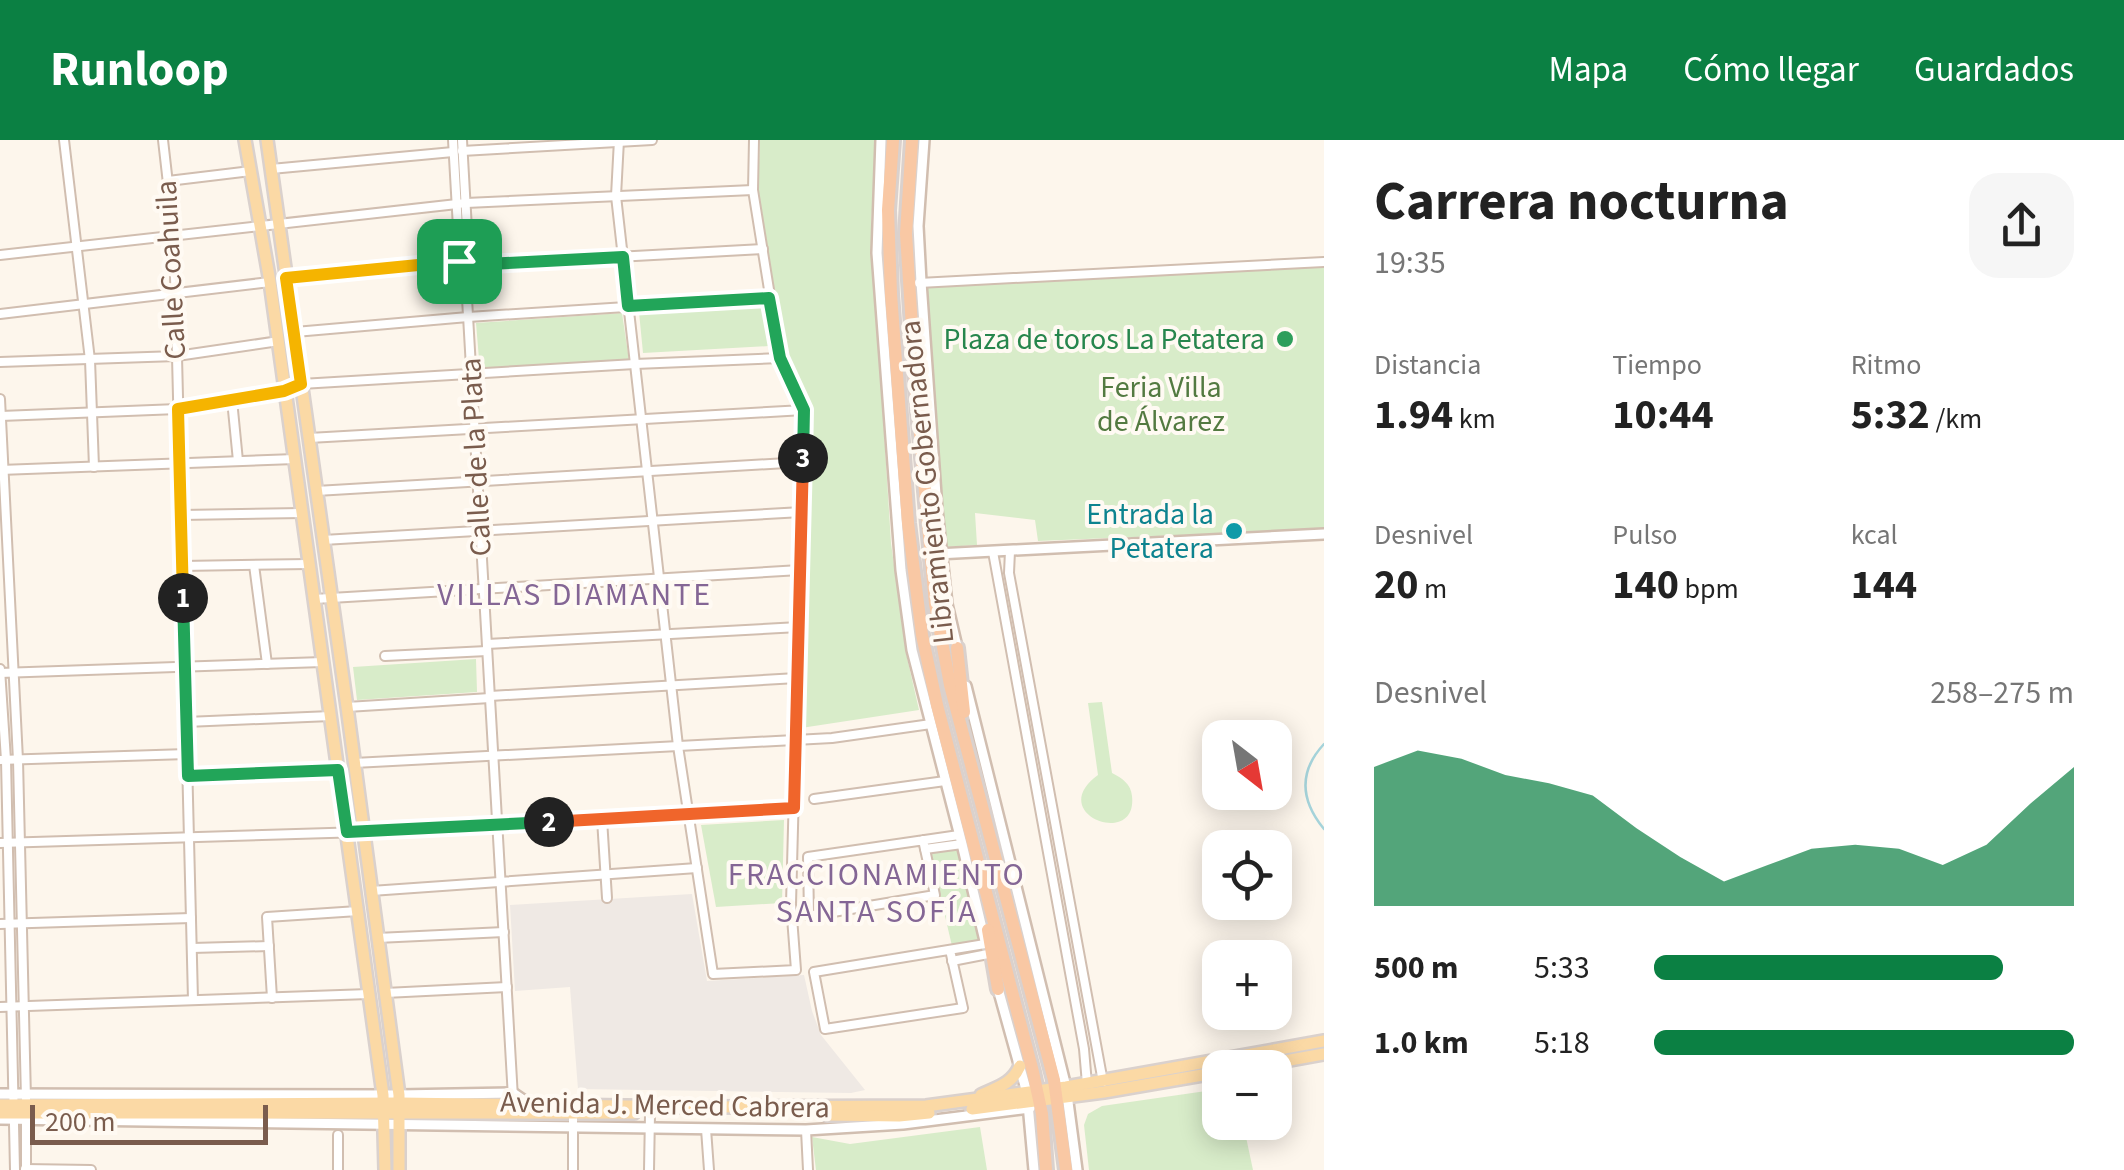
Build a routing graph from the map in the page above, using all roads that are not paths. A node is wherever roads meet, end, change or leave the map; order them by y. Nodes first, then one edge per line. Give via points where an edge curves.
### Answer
1 (64, 140) edge
2 (163, 140) edge
3 (246, 140) edge
4 (267, 140) edge
5 (452, 140) edge
6 (462, 140) edge
7 (652, 140) edge
8 (754, 140) edge
9 (882, 140) edge
10 (893, 140) edge
11 (912, 140) edge
12 (924, 140) edge
13 (619, 141) edge
14 (458, 151) junction
15 (271, 169) junction
16 (250, 170) junction
17 (168, 181) junction
18 (753, 190) junction
19 (616, 196) junction
20 (461, 204) junction
21 (278, 224) junction
22 (260, 226) junction
23 (174, 236) junction
24 (76, 247) junction
25 (762, 249) junction
26 (0, 255) edge
27 (623, 257) junction
28 (459, 261) junction
29 (1324, 262) edge
30 (469, 265) junction
31 (286, 278) junction
32 (270, 282) junction
33 (466, 282) junction
34 (915, 283) junction
35 (175, 294) junction
36 (769, 298) junction
37 (84, 304) junction
38 (628, 306) junction
39 (0, 314) edge
40 (468, 317) junction
41 (295, 332) junction
42 (278, 341) junction
43 (176, 356) junction
44 (780, 358) junction
45 (90, 360) junction
46 (0, 362) edge
47 (635, 364) junction
48 (471, 374) junction
49 (301, 384) junction
50 (284, 391) junction
51 (0, 399) edge
52 (232, 400) junction
53 (888, 405) junction
54 (178, 409) junction
55 (804, 410) junction
56 (92, 414) junction
57 (1, 416) edge
58 (641, 419) junction
59 (474, 428) junction
60 (901, 433) junction
61 (309, 438) junction
62 (295, 458) junction
63 (238, 461) junction
64 (803, 462) junction
65 (179, 463) junction
66 (94, 466) junction
67 (2, 470) edge
68 (647, 471) junction
69 (478, 482) junction
70 (316, 491) junction
71 (802, 512) junction
72 (302, 513) junction
73 (181, 515) junction
74 (653, 520) junction
75 (480, 530) junction
76 (1324, 534) edge
77 (323, 540) junction
78 (1010, 550) junction
79 (992, 552) junction
80 (936, 554) junction
81 (254, 564) junction
82 (309, 564) junction
83 (182, 566) junction
84 (4, 568) edge
85 (800, 570) junction
86 (659, 578) junction
87 (484, 589) junction
88 (331, 598) junction
89 (314, 599) junction
90 (798, 627) junction
91 (666, 634) junction
92 (487, 648) junction
93 (957, 648) junction
94 (386, 656) dead end
95 (323, 662) junction
96 (267, 664) junction
97 (184, 667) junction
98 (0, 672) edge
99 (15, 673) junction
100 (797, 678) junction
101 (672, 686) junction
102 (490, 697) junction
103 (347, 708) junction
104 (1034, 711) junction
105 (1023, 712) junction
106 (331, 716) junction
107 (186, 722) junction
108 (931, 724) junction
109 (796, 740) junction
110 (966, 740) junction
111 (678, 746) junction
112 (187, 754) junction
113 (494, 756) junction
114 (3, 760) edge
115 (18, 760) junction
116 (354, 763) junction
117 (338, 770) junction
118 (188, 776) junction
119 (945, 781) junction
120 (814, 799) dead end
121 (794, 808) junction
122 (688, 814) junction
123 (602, 818) junction
124 (498, 824) junction
125 (1056, 828) junction
126 (1045, 830) junction
127 (347, 832) junction
128 (363, 832) junction
129 (189, 837) junction
130 (961, 839) junction
131 (21, 842) junction
132 (4, 843) edge
133 (924, 845) junction
134 (697, 868) junction
135 (606, 874) junction
136 (501, 882) junction
137 (371, 891) junction
138 (987, 897) junction
139 (607, 898) dead end
140 (358, 911) junction
141 (191, 918) junction
142 (23, 923) junction
143 (5, 924) edge
144 (504, 932) junction
145 (378, 938) junction
146 (269, 946) junction
147 (192, 948) junction
148 (986, 949) junction
149 (950, 950) junction
150 (952, 961) junction
151 (507, 987) junction
152 (998, 989) junction
153 (369, 994) junction
154 (385, 994) junction
155 (272, 998) junction
156 (193, 1000) junction
157 (12, 1006) junction
158 (24, 1006) junction
159 (0, 1007) edge
160 (1324, 1041) edge
161 (1324, 1054) edge
162 (1292, 1060) edge
163 (1020, 1066) junction
164 (1202, 1074) edge
165 (1103, 1086) junction
166 (1088, 1088) junction
167 (1062, 1092) junction
168 (0, 1094) edge
169 (1032, 1099) junction
170 (514, 1103) junction
171 (0, 1104) edge
172 (973, 1106) junction
173 (21, 1108) junction
174 (384, 1109) junction
175 (400, 1109) junction
176 (1000, 1112) junction
177 (650, 1114) junction
178 (573, 1115) junction
179 (0, 1116) edge
180 (950, 1119) junction
181 (650, 1128) junction
182 (706, 1129) junction
183 (806, 1130) junction
184 (338, 1136) dead end
185 (15, 1170) edge
186 (26, 1170) edge
187 (91, 1170) edge
188 (338, 1170) edge
189 (385, 1170) edge
190 (399, 1170) edge
191 (573, 1170) edge
192 (650, 1170) edge
193 (708, 1170) edge
194 (808, 1170) edge
195 (1034, 1170) edge
196 (1046, 1170) edge
197 (1066, 1170) edge
198 (1076, 1170) edge

1 - 24 street
2 - 17 street, Calle Coahuila
3 - 16 main road
4 - 15 main road
5 - 14 street, Calle de la Plata
6 - 14 street, Calle de la Plata
7 - 13 street
8 - 18 street
9 - 53 street via 876,253
10 - 60 highway, Libramiento Gobernadora via 888,210
11 - 34 highway, Libramiento Gobernadora via 906,220
12 - 34 street
13 - 14 street
13 - 19 street
14 - 15 street
14 - 20 street, Calle de la Plata
15 - 21 main road
16 - 17 street
16 - 22 main road
17 - 23 street, Calle Coahuila
18 - 19 street
18 - 25 street
19 - 20 street
19 - 27 street
20 - 21 street
20 - 28 street, Calle de la Plata
20 - 30 street, Calle de la Plata
21 - 22 street
21 - 31 main road
22 - 23 street
22 - 32 main road
23 - 24 street
23 - 35 street, Calle Coahuila
24 - 26 street
24 - 37 street
25 - 27 street
25 - 36 street
27 - 30 street
27 - 38 street
28 - 30 street
28 - 31 street
28 - 33 street, Calle de la Plata
29 - 34 street
30 - 33 street, Calle de la Plata
31 - 41 main road
32 - 35 street
32 - 42 main road
33 - 40 street, Calle de la Plata
34 - 80 highway, Libramiento Gobernadora
35 - 37 street
35 - 43 street, Calle Coahuila
36 - 38 street
36 - 44 street
37 - 39 street
37 - 45 street
38 - 40 street
38 - 47 street
40 - 41 street
40 - 48 street, Calle de la Plata
41 - 49 main road
42 - 43 street
42 - 50 main road
43 - 45 street
43 - 54 street, Calle Coahuila
44 - 47 street
44 - 55 street
45 - 46 street
45 - 56 street
47 - 48 street
47 - 58 street
48 - 49 street
48 - 59 street, Calle de la Plata
49 - 50 street
49 - 61 main road
50 - 52 street
50 - 62 main road
51 - 57 street
52 - 54 street
52 - 63 street
53 - 60 highway
53 - 108 street via 903,586
54 - 56 street
54 - 65 street, Calle Coahuila
55 - 58 street
55 - 64 street
56 - 57 street
56 - 66 street
57 - 67 street
58 - 59 street
58 - 68 street
59 - 61 street
59 - 69 street, Calle de la Plata
60 - 138 highway, Libramiento Gobernadora via 922,634
61 - 70 main road
62 - 63 street
62 - 72 main road
63 - 65 street
64 - 68 street
64 - 71 street
65 - 66 street
65 - 73 street, Calle Coahuila
66 - 67 street
67 - 84 street
68 - 69 street
68 - 74 street
69 - 70 street
69 - 75 street, Calle de la Plata
70 - 77 main road
71 - 74 street
71 - 85 street
72 - 73 street
72 - 82 main road
73 - 83 street, Calle Coahuila
74 - 75 street
74 - 86 street
75 - 77 street
75 - 87 street, Calle de la Plata
76 - 78 street
77 - 88 main road
78 - 79 street
78 - 104 street
79 - 80 street
79 - 105 street
80 - 93 street
80 - 110 highway, Libramiento Gobernadora via 944,655
81 - 82 street
81 - 83 street
81 - 96 street
82 - 89 main road
83 - 97 street, Calle Coahuila
84 - 99 street
85 - 86 street
85 - 90 street
86 - 87 street
86 - 91 street
87 - 88 street
87 - 92 street, Calle de la Plata
88 - 89 street
88 - 103 main road
89 - 95 main road
90 - 91 street
90 - 100 street
91 - 92 street
91 - 101 street
92 - 94 street
92 - 102 street, Calle de la Plata
93 - 110 highway
93 - 167 street
95 - 96 street
95 - 106 main road
96 - 97 street
97 - 99 street
97 - 107 street, Calle Coahuila
98 - 99 street
98 - 114 street
99 - 115 street
100 - 101 street
100 - 109 street
101 - 102 street
101 - 111 street
102 - 103 street
102 - 113 street, Calle de la Plata
103 - 116 main road
104 - 105 street
104 - 125 street
105 - 126 street
106 - 107 street
106 - 117 main road
107 - 112 street, Calle Coahuila
108 - 109 street
108 - 119 street
109 - 111 street
109 - 121 street
110 - 167 highway, Libramiento Gobernadora
111 - 113 street
111 - 122 street
112 - 115 street
112 - 118 street, Calle Coahuila
113 - 116 street
113 - 124 street, Calle de la Plata
114 - 115 street
114 - 132 street
115 - 131 street
116 - 128 main road
117 - 118 street
117 - 127 main road
118 - 129 street, Calle Coahuila
119 - 120 street
119 - 130 street
121 - 122 street
121 - 134 street via 796,970 713,974
122 - 123 street
122 - 134 street
123 - 124 street
123 - 135 street
124 - 128 street
124 - 136 street, Calle de la Plata
125 - 126 street
125 - 165 street
126 - 166 street
127 - 128 street
127 - 129 street
127 - 140 main road
128 - 137 main road
129 - 131 street
129 - 141 street, Calle Coahuila
130 - 133 street
130 - 148 street
131 - 132 street
131 - 142 street
132 - 143 street
133 - 133 street via 808,857 808,916 935,895
134 - 135 street
135 - 136 street
135 - 139 street
136 - 137 street
136 - 144 street, Calle de la Plata
137 - 145 main road
138 - 152 highway
138 - 169 highway, Libramiento Gobernadora
140 - 146 street via 267,917
140 - 153 main road
141 - 142 street
141 - 147 street, Calle Coahuila
142 - 143 street
142 - 158 street
143 - 157 street
144 - 145 street
144 - 151 street, Calle de la Plata
145 - 154 main road
146 - 147 street
146 - 155 street
147 - 156 street, Calle Coahuila
148 - 149 street
148 - 150 street
148 - 152 street
149 - 150 street
149 - 150 street via 814,972 824,1028 963,1008
151 - 154 street
151 - 170 street, Calle de la Plata
152 - 163 street
153 - 155 street
153 - 174 main road
154 - 175 main road
155 - 156 street
156 - 158 street
157 - 158 street
157 - 159 street
157 - 173 street
158 - 173 street
160 - 165 main road
161 - 162 main road
163 - 169 street
163 - 172 main road via 1008,1083
164 - 165 main road
165 - 166 main road
166 - 167 main road
167 - 169 main road
167 - 197 highway, Libramiento Gobernadora
167 - 198 street
168 - 173 street
169 - 172 main road, Avenida J. Merced Cabrera
169 - 172 main road, Avenida J. Merced Cabrera
169 - 176 street
169 - 195 street
169 - 196 highway, Libramiento Gobernadora
170 - 175 main road, Avenida J. Merced Cabrera
170 - 175 street
170 - 178 main road, Avenida J. Merced Cabrera
170 - 178 main road, Avenida J. Merced Cabrera
171 - 173 main road, Avenida J. Merced Cabrera
172 - 176 street
172 - 177 main road, Avenida J. Merced Cabrera via 898,1116
172 - 178 main road, Avenida J. Merced Cabrera
172 - 180 street
173 - 174 main road, Avenida J. Merced Cabrera
173 - 174 street
173 - 179 main road, Avenida J. Merced Cabrera
173 - 185 street
173 - 186 street
174 - 175 main road, Avenida J. Merced Cabrera
174 - 189 main road
175 - 178 street
175 - 190 main road
176 - 180 street
177 - 178 main road, Avenida J. Merced Cabrera
177 - 181 street
178 - 181 street
178 - 191 street
180 - 183 street
181 - 182 street
181 - 192 street
182 - 183 street
182 - 193 street
183 - 194 street
184 - 188 street
185 - 186 street
186 - 187 street

